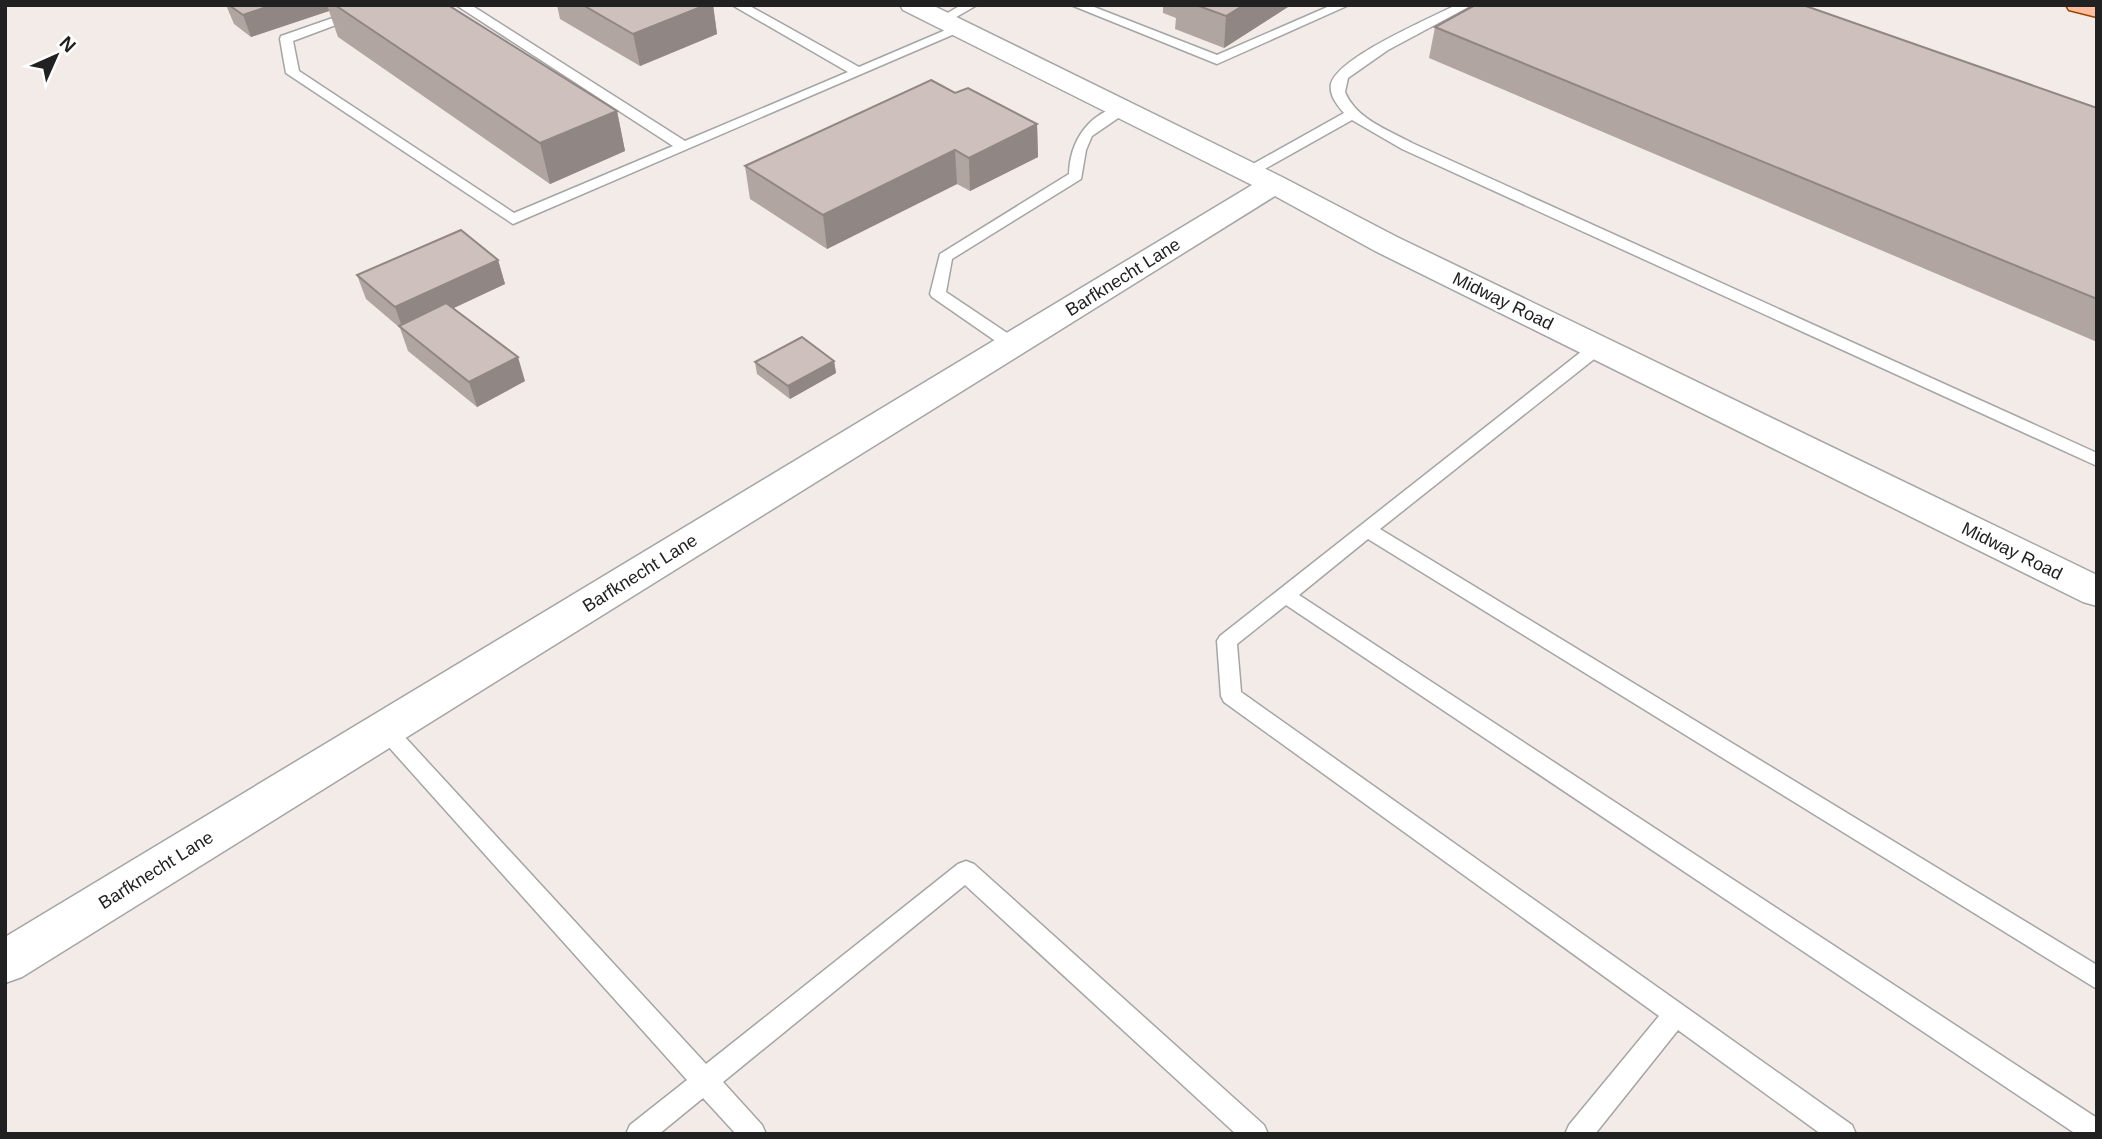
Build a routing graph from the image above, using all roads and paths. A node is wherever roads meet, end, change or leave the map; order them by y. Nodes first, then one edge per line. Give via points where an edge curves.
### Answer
1 (383, 5) edge
2 (462, 5) edge
3 (738, 5) edge
4 (912, 5) edge
5 (1077, 5) edge
6 (1343, 5) edge
7 (1466, 5) edge
8 (2078, 5) edge
9 (2097, 10) edge
10 (958, 18) edge
11 (858, 72) junction
12 (1122, 109) junction
13 (1354, 113) junction
14 (683, 146) junction
15 (1261, 178) junction
16 (1013, 345) junction
17 (1598, 348) junction
18 (2097, 460) edge
19 (1367, 530) junction
20 (2097, 592) edge
21 (1285, 595) junction
22 (385, 729) junction
23 (5, 962) edge
24 (2097, 978) edge
25 (1676, 1014) junction
26 (705, 1081) junction
27 (2097, 1133) edge
28 (639, 1134) edge
29 (753, 1134) edge
30 (1255, 1134) edge
31 (1578, 1134) edge
32 (1843, 1134) edge

1 - 14 lane via 286,39 293,73 513,219
2 - 14 lane
3 - 11 lane
4 - 10 street, Midway Road
5 - 6 lane via 1217,60
7 - 13 lane via 1342,75 1339,95
8 - 9 main road
10 - 11 lane
10 - 12 street, Midway Road
11 - 14 lane
12 - 15 street, Midway Road
12 - 16 lane via 1087,130 1076,150 1076,176 945,257 938,294
13 - 15 lane
13 - 18 lane via 1407,146
15 - 16 street, Barfknecht Lane
15 - 17 street, Midway Road
16 - 22 street, Barfknecht Lane
17 - 19 lane
17 - 20 street, Midway Road
19 - 21 lane
19 - 24 lane
21 - 25 lane via 1227,641 1231,696
21 - 27 lane
22 - 23 street, Barfknecht Lane
22 - 26 lane
25 - 31 lane
25 - 32 lane
26 - 28 lane
26 - 29 lane
26 - 30 lane via 966,871

